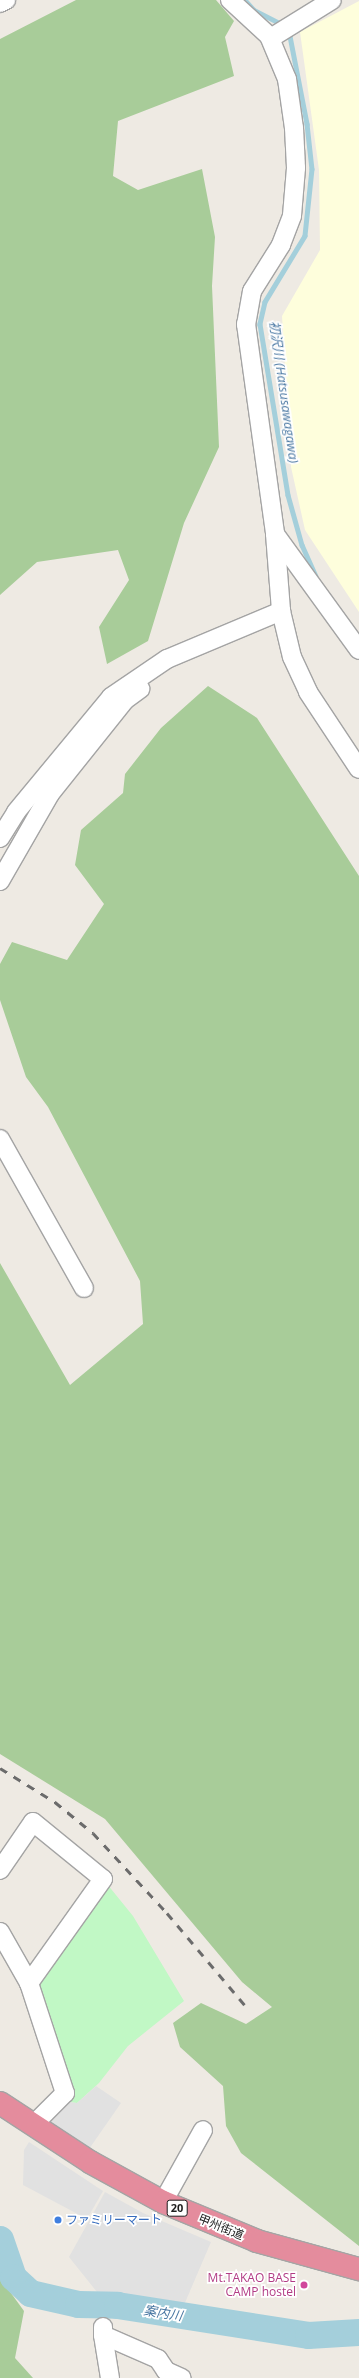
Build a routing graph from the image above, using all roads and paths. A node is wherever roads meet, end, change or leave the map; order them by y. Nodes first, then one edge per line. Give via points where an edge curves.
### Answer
1 (6, 0) edge
2 (230, 0) edge
3 (332, 0) edge
4 (0, 3) edge
5 (271, 36) junction
6 (275, 534) junction
7 (281, 611) junction
8 (199, 646) junction
9 (359, 650) edge
10 (359, 769) edge
11 (0, 838) edge
12 (0, 882) edge
13 (0, 1139) edge
14 (84, 1288) dead end
15 (0, 1870) edge
16 (0, 1932) edge
17 (29, 1983) junction
18 (6, 2106) edge
19 (34, 2125) junction
20 (203, 2130) dead end
21 (163, 2202) junction
22 (359, 2269) edge
23 (110, 2378) edge
24 (182, 2378) edge

1 - 4 street
2 - 5 street
3 - 5 street
5 - 6 street via 287,79 294,128 295,198 281,246 252,292 246,324
6 - 7 street
6 - 9 street
7 - 8 street
7 - 10 street via 292,656 308,692
8 - 11 street via 167,659 111,697 16,812
8 - 12 street via 180,664 125,700 50,794
13 - 14 street
15 - 17 street via 33,1822 103,1879
16 - 17 street
17 - 19 street via 65,2093
18 - 19 highway, 甲州街道 / 20
19 - 21 highway, 甲州街道 / 20 via 90,2162
20 - 21 street
21 - 22 highway, 甲州街道 / 20 via 257,2241
23 - 24 street via 103,2331 158,2359 166,2371

